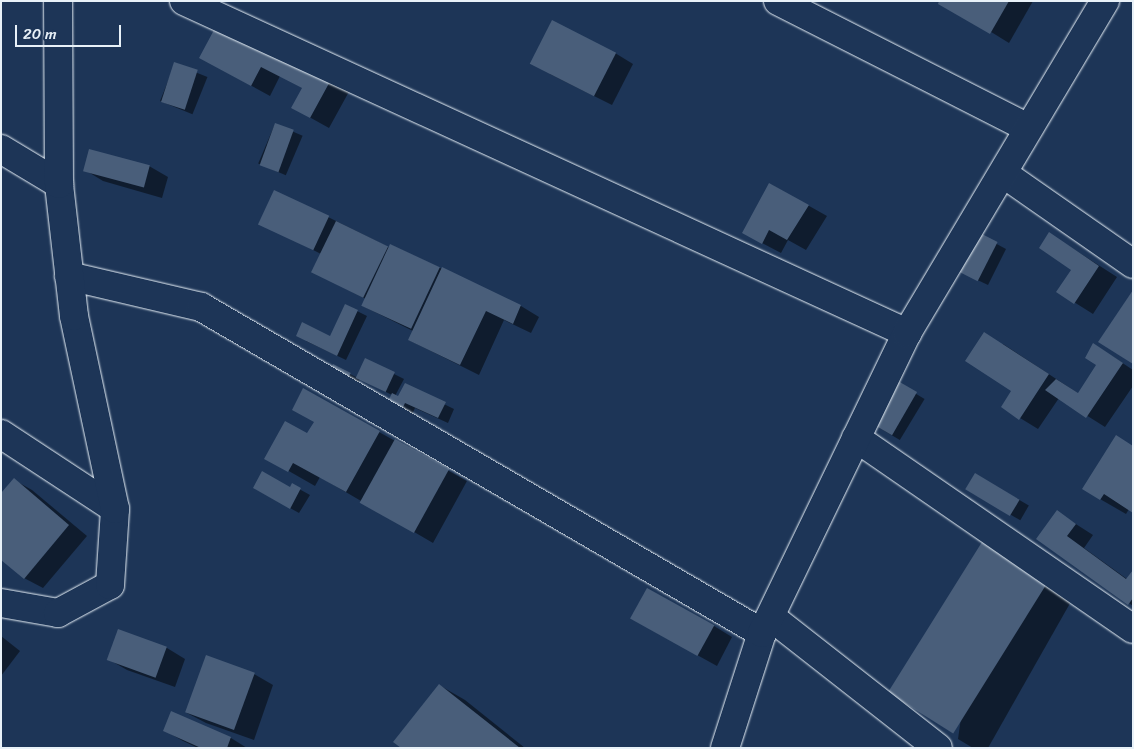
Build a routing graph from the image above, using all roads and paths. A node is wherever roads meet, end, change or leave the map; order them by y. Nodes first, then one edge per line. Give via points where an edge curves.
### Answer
1 (58, 1) edge
2 (184, 1) edge
3 (778, 1) edge
4 (1105, 1) edge
5 (1028, 128) junction
6 (1, 149) edge
7 (1004, 174) junction
8 (59, 184) junction
9 (1133, 264) edge
10 (70, 276) junction
11 (907, 332) junction
12 (1, 434) edge
13 (856, 438) junction
14 (115, 509) junction
15 (1, 603) edge
16 (766, 624) junction
17 (1133, 630) edge
18 (724, 748) edge
19 (938, 748) edge

1 - 8 street
2 - 11 street
3 - 5 street
4 - 5 street
5 - 7 street
6 - 8 street
7 - 9 street
7 - 11 street
8 - 10 street
10 - 14 street via 74,316
10 - 16 street via 201,307
11 - 13 street
12 - 14 street
13 - 16 street
13 - 17 street
14 - 15 street via 110,584 58,613
16 - 18 street
16 - 19 street

